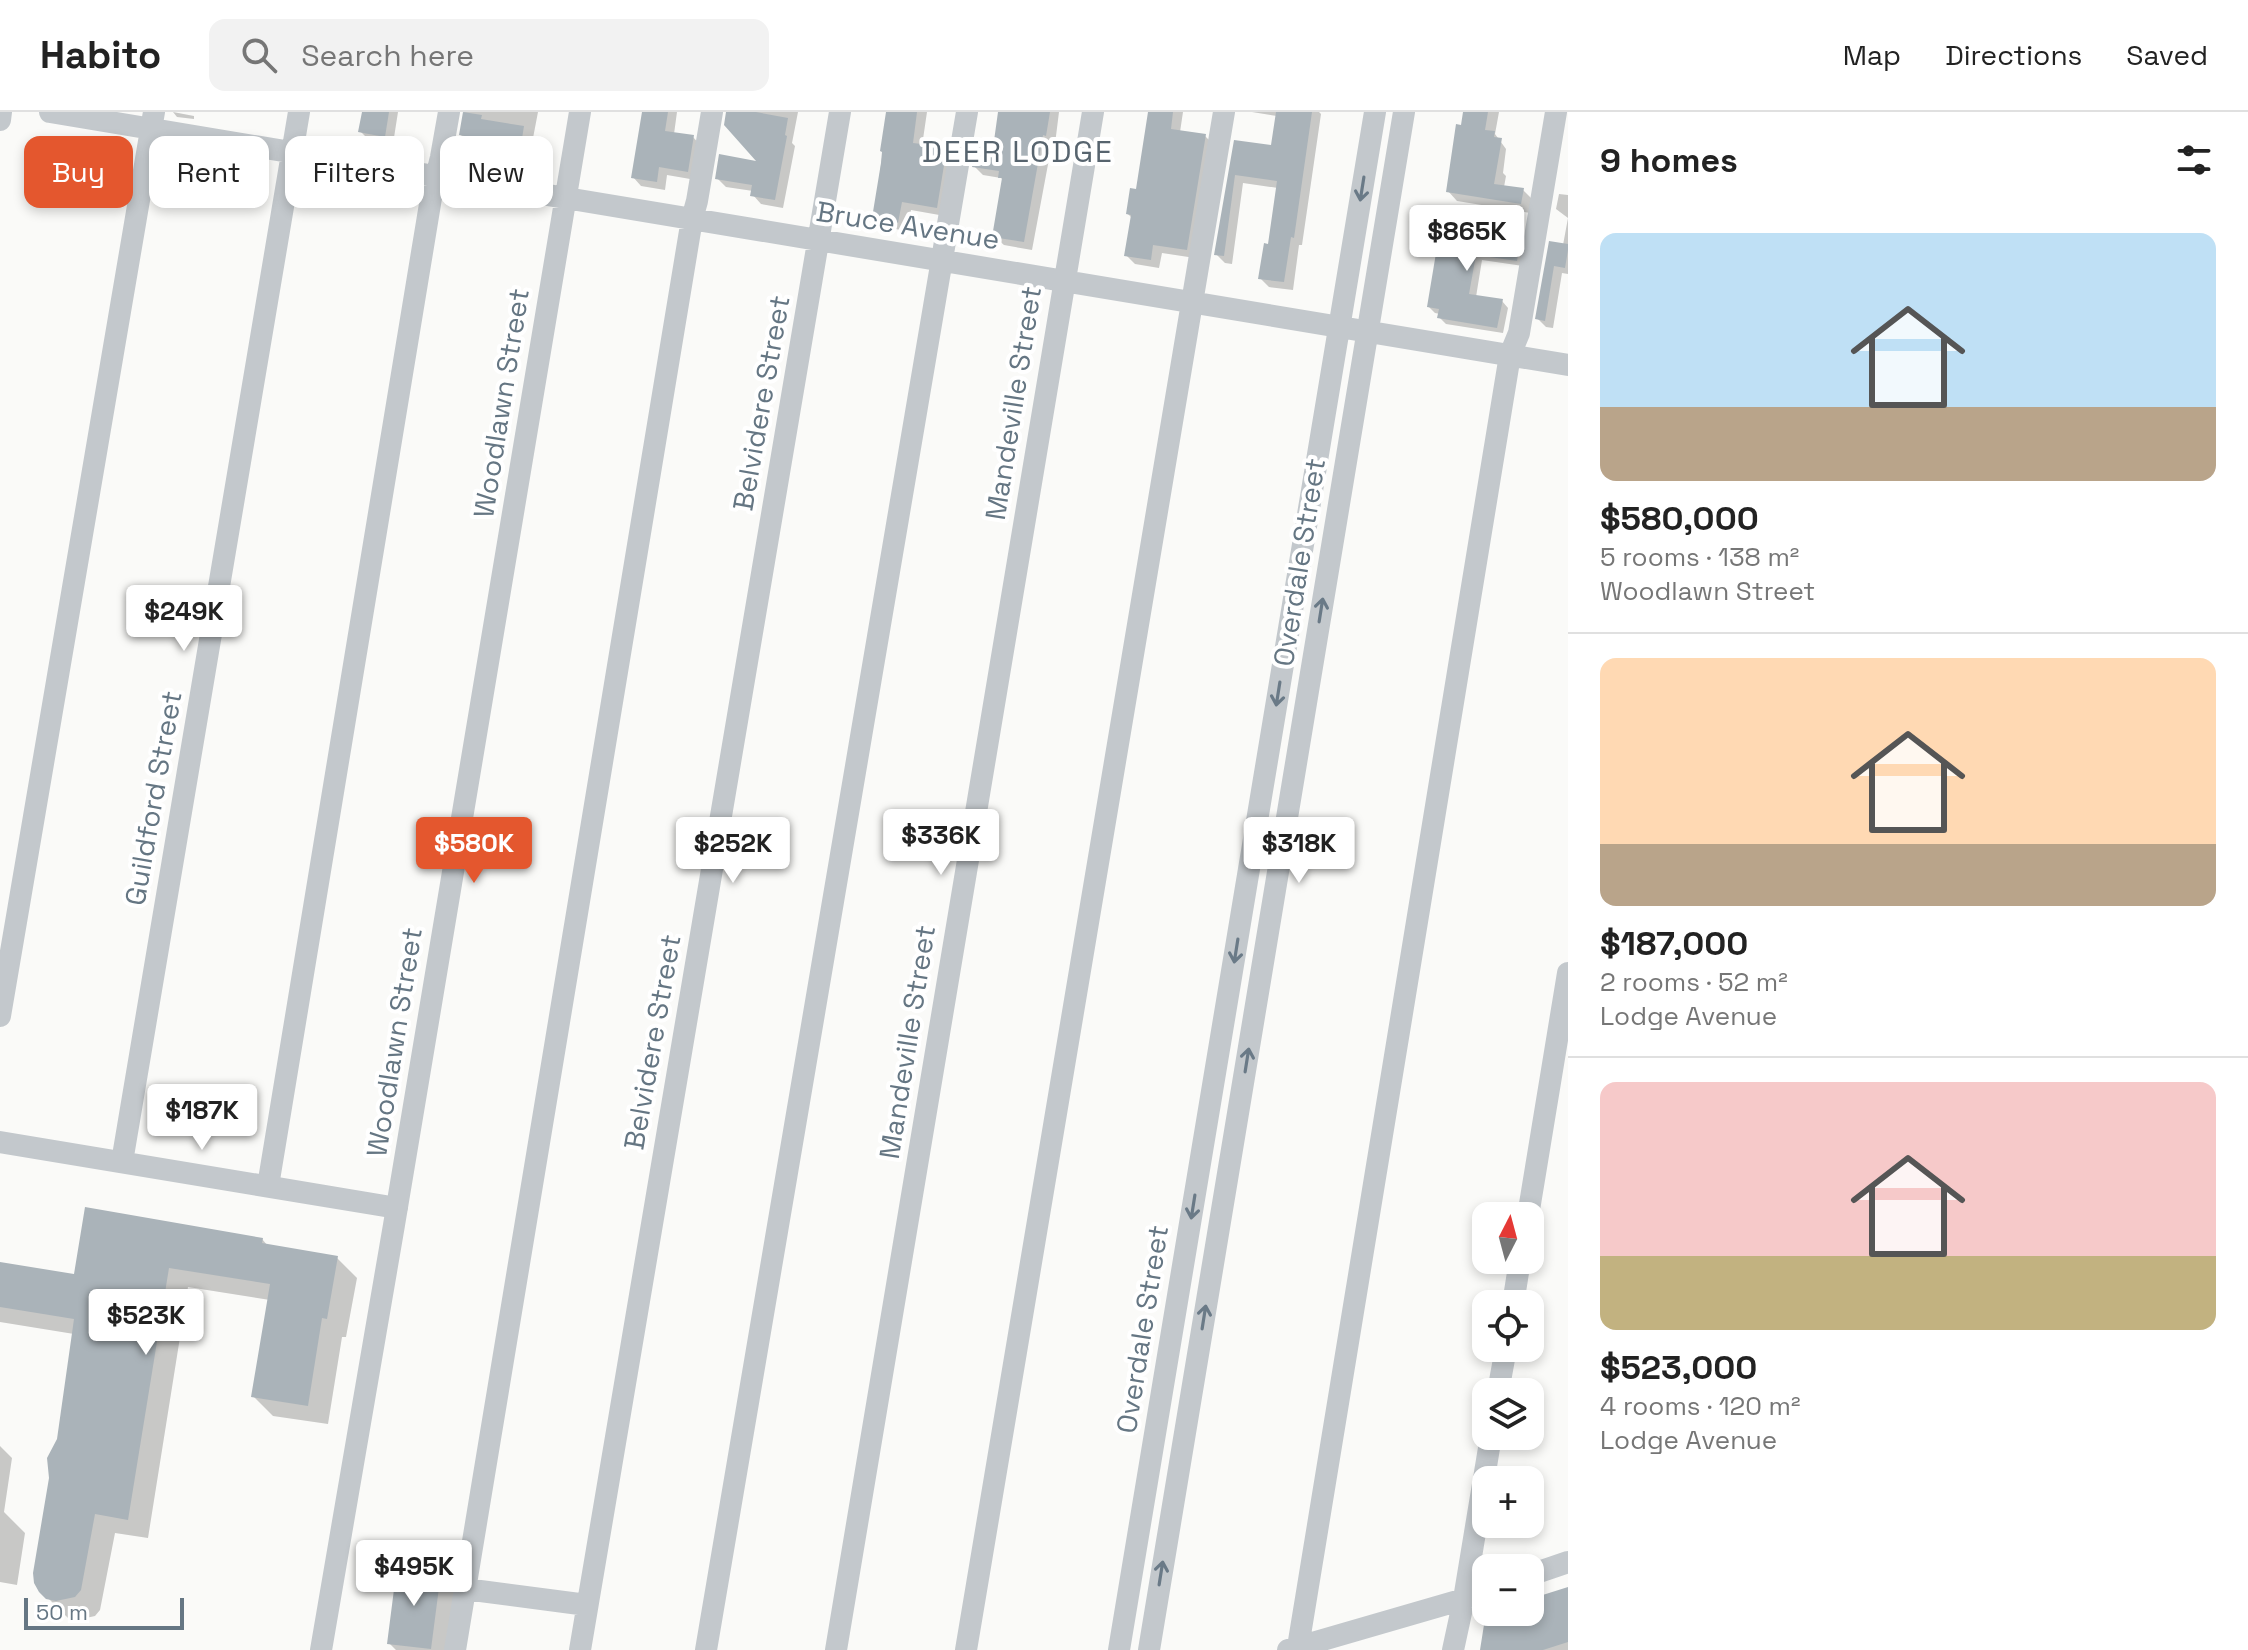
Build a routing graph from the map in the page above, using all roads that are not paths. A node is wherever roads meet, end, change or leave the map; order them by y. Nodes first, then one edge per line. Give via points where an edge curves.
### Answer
1 (1, 112) edge
2 (50, 112) edge
3 (299, 112) edge
4 (449, 112) edge
5 (580, 112) edge
6 (712, 112) edge
7 (840, 112) edge
8 (967, 112) edge
9 (1093, 112) edge
10 (1224, 112) edge
11 (1375, 112) edge
12 (1404, 112) edge
13 (1556, 112) edge
14 (0, 120) edge
15 (153, 120) edge
16 (295, 136) edge
17 (285, 151) edge
18 (424, 174) edge
19 (437, 176) junction
20 (285, 195) edge
21 (565, 198) junction
22 (692, 219) junction
23 (819, 240) junction
24 (941, 261) junction
25 (1064, 281) junction
26 (1192, 302) junction
27 (1339, 327) junction
28 (1368, 332) junction
29 (1510, 355) junction
30 (1568, 365) edge
31 (1568, 973) edge
32 (0, 1016) edge
33 (1225, 1018) junction
34 (1253, 1023) junction
35 (0, 1142) edge
36 (122, 1162) junction
37 (268, 1186) junction
38 (1530, 1202) edge
39 (397, 1208) junction
40 (1489, 1450) edge
41 (1568, 1562) edge
42 (1544, 1570) edge
43 (465, 1589) junction
44 (1472, 1596) edge
45 (1464, 1599) junction
46 (587, 1605) junction
47 (1293, 1649) edge
48 (321, 1650) edge
49 (455, 1650) edge
50 (580, 1650) edge
51 (706, 1650) edge
52 (836, 1650) edge
53 (966, 1650) edge
54 (1119, 1650) edge
55 (1149, 1650) edge
56 (1453, 1650) edge

1 - 14 street
2 - 15 street, Bruce Avenue
3 - 16 street, Guildford Street
4 - 19 street
5 - 21 street, Woodlawn Street
6 - 22 street
7 - 23 street, Belvidere Street
8 - 24 street
9 - 25 street, Mandeville Street
10 - 26 street
11 -> 27 street, Overdale Street
12 - 28 street, Overdale Street
13 - 29 street via 1519,333
15 - 17 street, Bruce Avenue
15 - 32 street
18 - 19 street, Bruce Avenue
19 - 21 street, Bruce Avenue
19 - 37 street
20 - 36 street, Guildford Street
21 - 22 street, Bruce Avenue
21 - 39 street, Woodlawn Street
22 - 23 street, Bruce Avenue
22 - 43 street
23 - 24 street, Bruce Avenue
23 - 46 street, Belvidere Street
24 - 25 street, Bruce Avenue
24 - 51 street
25 - 26 street, Bruce Avenue
25 - 52 street, Mandeville Street
26 - 27 street, Bruce Avenue
26 - 53 street
27 - 28 street, Bruce Avenue
27 -> 33 street, Overdale Street
28 - 29 street, Bruce Avenue
34 -> 28 street, Overdale Street
29 - 30 street, Bruce Avenue
29 - 47 street
31 - 38 street
33 - 34 street
33 -> 54 street, Overdale Street
55 -> 34 street, Overdale Street
35 - 36 street
36 - 37 street
37 - 39 street
39 - 48 street, Woodlawn Street
40 - 45 street
41 - 42 street
43 - 46 street
43 - 49 street
44 - 45 street
45 - 47 street
45 - 56 street
46 - 50 street, Belvidere Street

